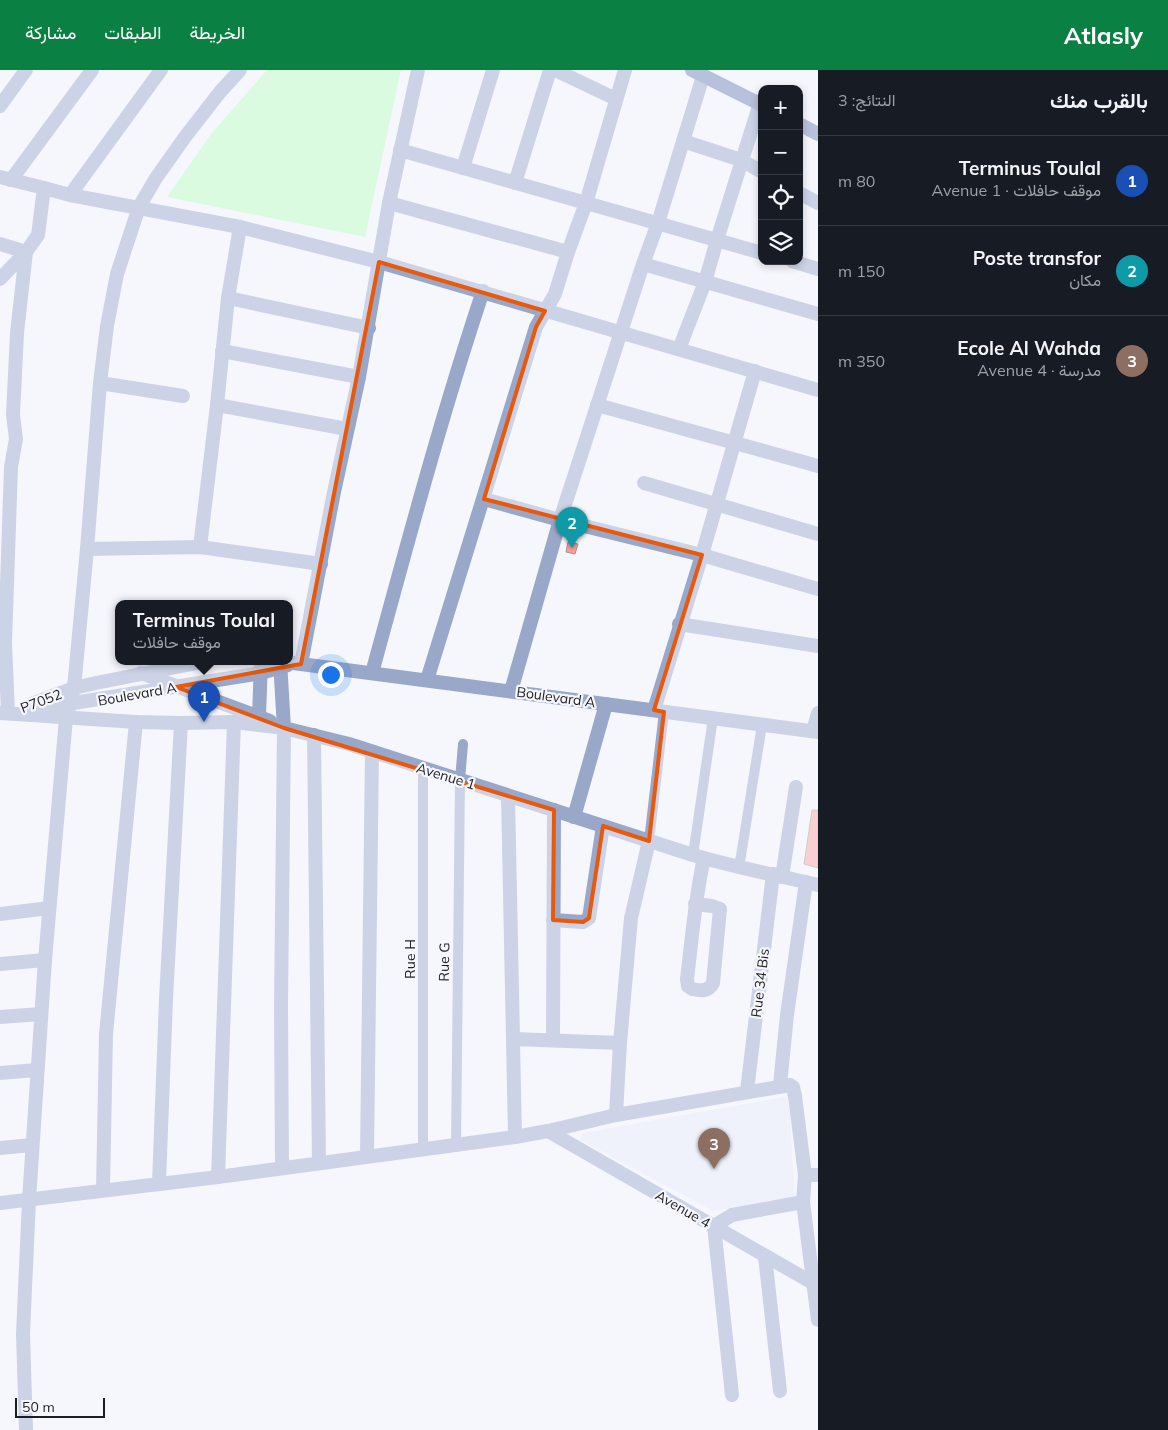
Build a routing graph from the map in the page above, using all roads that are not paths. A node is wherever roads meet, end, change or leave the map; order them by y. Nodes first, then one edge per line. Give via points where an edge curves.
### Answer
1 (26, 70) edge
2 (92, 70) edge
3 (161, 70) edge
4 (240, 70) edge
5 (418, 70) edge
6 (493, 70) edge
7 (550, 70) edge
8 (555, 70) edge
9 (625, 70) edge
10 (697, 73) edge
11 (616, 100) junction
12 (758, 103) edge
13 (0, 106) edge
14 (758, 112) edge
15 (803, 126) edge
16 (818, 134) edge
17 (683, 141) junction
18 (400, 150) junction
19 (741, 160) junction
20 (463, 168) junction
21 (758, 170) edge
22 (6, 179) edge
23 (516, 183) junction
24 (44, 188) junction
25 (803, 194) edge
26 (70, 195) junction
27 (586, 203) junction
28 (818, 203) edge
29 (389, 204) junction
30 (139, 207) junction
31 (658, 223) junction
32 (240, 227) junction
33 (716, 240) junction
34 (0, 244) edge
35 (26, 252) junction
36 (568, 252) junction
37 (758, 252) edge
38 (378, 262) junction
39 (643, 264) junction
40 (803, 264) edge
41 (818, 269) edge
42 (0, 279) edge
43 (706, 282) junction
44 (483, 291) junction
45 (228, 298) junction
46 (545, 311) junction
47 (818, 314) edge
48 (368, 328) junction
49 (620, 333) junction
50 (679, 349) junction
51 (222, 351) junction
52 (755, 371) junction
53 (359, 377) junction
54 (100, 383) junction
55 (818, 390) edge
56 (183, 396) dead end
57 (217, 405) junction
58 (597, 405) junction
59 (347, 429) junction
60 (734, 442) junction
61 (818, 466) edge
62 (644, 483) dead end
63 (484, 498) junction
64 (716, 504) junction
65 (560, 520) junction
66 (818, 534) edge
67 (200, 547) junction
68 (88, 549) junction
69 (702, 555) junction
70 (321, 564) junction
71 (4, 589) edge
72 (818, 590) edge
73 (679, 624) junction
74 (3, 643) edge
75 (818, 646) edge
76 (293, 648) edge
77 (293, 664) edge
78 (185, 665) edge
79 (274, 665) edge
80 (288, 665) edge
81 (261, 667) edge
82 (141, 673) junction
83 (372, 673) junction
84 (427, 680) junction
85 (176, 687) junction
86 (74, 688) junction
87 (511, 691) junction
88 (606, 704) junction
89 (68, 711) junction
90 (659, 711) junction
91 (4, 713) edge
92 (818, 713) edge
93 (713, 718) junction
94 (260, 720) junction
95 (136, 722) junction
96 (234, 722) junction
97 (181, 723) junction
98 (762, 724) junction
99 (284, 728) junction
100 (816, 732) edge
101 (314, 735) junction
102 (463, 744) dead end
103 (372, 752) junction
104 (423, 769) junction
105 (460, 780) junction
106 (796, 787) dead end
107 (508, 796) junction
108 (554, 810) junction
109 (574, 817) junction
110 (603, 826) junction
111 (649, 841) junction
112 (698, 856) junction
113 (739, 868) junction
114 (778, 876) junction
115 (812, 884) edge
116 (695, 904) junction
117 (49, 908) junction
118 (0, 914) edge
119 (552, 920) junction
120 (45, 960) junction
121 (0, 964) edge
122 (42, 1014) junction
123 (0, 1017) edge
124 (513, 1038) junction
125 (553, 1039) junction
126 (620, 1043) junction
127 (37, 1070) junction
128 (0, 1074) edge
129 (780, 1085) junction
130 (747, 1091) junction
131 (616, 1115) junction
132 (548, 1131) junction
133 (515, 1137) junction
134 (32, 1145) junction
135 (456, 1145) junction
136 (0, 1148) edge
137 (423, 1148) junction
138 (367, 1156) junction
139 (319, 1163) junction
140 (282, 1168) junction
141 (811, 1175) edge
142 (218, 1177) junction
143 (159, 1183) junction
144 (103, 1190) junction
145 (29, 1200) junction
146 (802, 1202) junction
147 (0, 1203) edge
148 (714, 1226) junction
149 (765, 1256) junction
150 (816, 1285) edge
151 (818, 1320) edge
152 (780, 1391) dead end
153 (732, 1395) dead end
154 (26, 1430) edge

1 - 13 street
2 - 22 street
3 - 26 street
4 - 30 street via 185,137
5 - 18 street
6 - 20 street
7 - 23 street
8 - 11 street
9 - 11 street
10 - 12 main road
10 - 17 street
11 - 27 street
14 - 19 street
15 - 16 main road
17 - 19 street
17 - 31 street
18 - 20 street
18 - 29 street
19 - 21 street
19 - 33 street
20 - 23 street
22 - 24 street
23 - 27 street
24 - 26 street
24 - 35 street via 38,235
25 - 28 street
26 - 30 street
27 - 31 street
27 - 36 street
29 - 36 street
29 - 38 street
30 - 32 street
30 - 54 street via 118,274
31 - 33 street
31 - 39 street
32 - 38 street
32 - 45 street
33 - 37 street
33 - 43 street
34 - 35 street
35 - 42 street
35 - 71 street via 17,333 13,415 16,438
36 - 46 street via 555,294
38 - 44 street
38 - 48 street
39 - 43 street
39 - 49 street
40 - 41 street
43 - 47 street
43 - 50 street
44 - 46 street
44 - 83 street via 433,448
45 - 48 street
45 - 51 street
46 - 49 street
46 - 63 street via 536,327
48 - 53 street
49 - 50 street
49 - 58 street
50 - 52 street
51 - 53 street
51 - 57 street
52 - 55 street
52 - 60 street
53 - 59 street
54 - 56 street
54 - 68 street
57 - 59 street
57 - 67 street
58 - 60 street
58 - 65 street
59 - 70 street
60 - 61 street
60 - 64 street
62 - 64 street
63 - 65 street
63 - 84 street
64 - 66 street
64 - 69 street
65 - 69 street
65 - 87 street
67 - 68 street
67 - 70 street
68 - 86 street
69 - 72 street
69 - 73 street
70 - 76 street
71 - 74 street
73 - 75 street
73 - 90 street
74 - 91 street
77 - 83 street, Boulevard A
78 - 82 street, Boulevard A
79 - 81 street, Boulevard A
80 - 99 street
81 - 85 street, Boulevard A
81 - 94 street
82 - 85 street, Avenue 1
82 - 86 street, Boulevard A
83 - 84 street, Boulevard A
84 - 87 street, Boulevard A
85 - 89 street, Boulevard A
85 - 94 street, Avenue 1
86 - 89 street
86 - 91 street, P7052
87 - 88 street, Boulevard A
88 - 90 street, Boulevard A
88 - 109 street
89 - 91 street, P7052
89 - 95 street
89 - 117 street
90 - 93 street, Boulevard A
90 - 111 street
92 - 100 street
93 - 98 street, Boulevard A
93 - 112 street
94 - 96 street
94 - 99 street, Avenue 1
95 - 97 street
95 - 144 street via 106,1034
96 - 97 street
96 - 142 street
97 - 143 street
98 - 100 street, Boulevard A
98 - 113 street
99 - 101 street, Avenue 1
99 - 140 street via 280,1008
101 - 103 street, Avenue 1
101 - 139 street
102 - 105 street, Rue G
103 - 104 street, Avenue 1
103 - 138 street
104 - 105 street, Avenue 1
104 - 137 street, Rue H
105 - 107 street, Avenue 1
105 - 135 street, Rue G
106 - 114 street, Rue 34 Bis
107 - 108 street, Avenue 1
107 - 124 street
108 - 109 street, Avenue 1
108 - 119 street
109 - 110 street, Avenue 1
110 - 111 street, Avenue 1
110 - 119 street via 589,918 583,922
111 - 112 street, Avenue 1
111 - 126 street via 631,918
112 - 113 street, Avenue 1
112 - 116 street
113 - 114 street, Avenue 1
114 - 115 street, Avenue 1
114 - 130 street, Rue 34 Bis
115 - 129 street via 787,1015
116 - 116 street via 720,909 713,983 704,991 692,989 687,983
117 - 118 street
117 - 120 street
119 - 125 street
120 - 121 street
120 - 122 street
122 - 123 street
122 - 127 street
124 - 125 street
124 - 133 street
125 - 126 street
126 - 131 street
127 - 128 street
127 - 134 street
129 - 130 street
129 - 141 street via 790,1085 794,1090
130 - 131 street
131 - 132 street
132 - 133 street
132 - 148 street, Avenue 4
133 - 135 street
134 - 136 street
134 - 145 street
135 - 137 street
137 - 138 street
138 - 139 street
139 - 140 street
140 - 142 street
141 - 146 street
142 - 143 street
143 - 144 street
144 - 145 street
145 - 147 street
145 - 154 street via 23,1334
146 - 148 street via 732,1215
146 - 150 street
148 - 149 street, Avenue 4
148 - 153 street
149 - 150 street, Avenue 4
149 - 152 street
150 - 151 street

